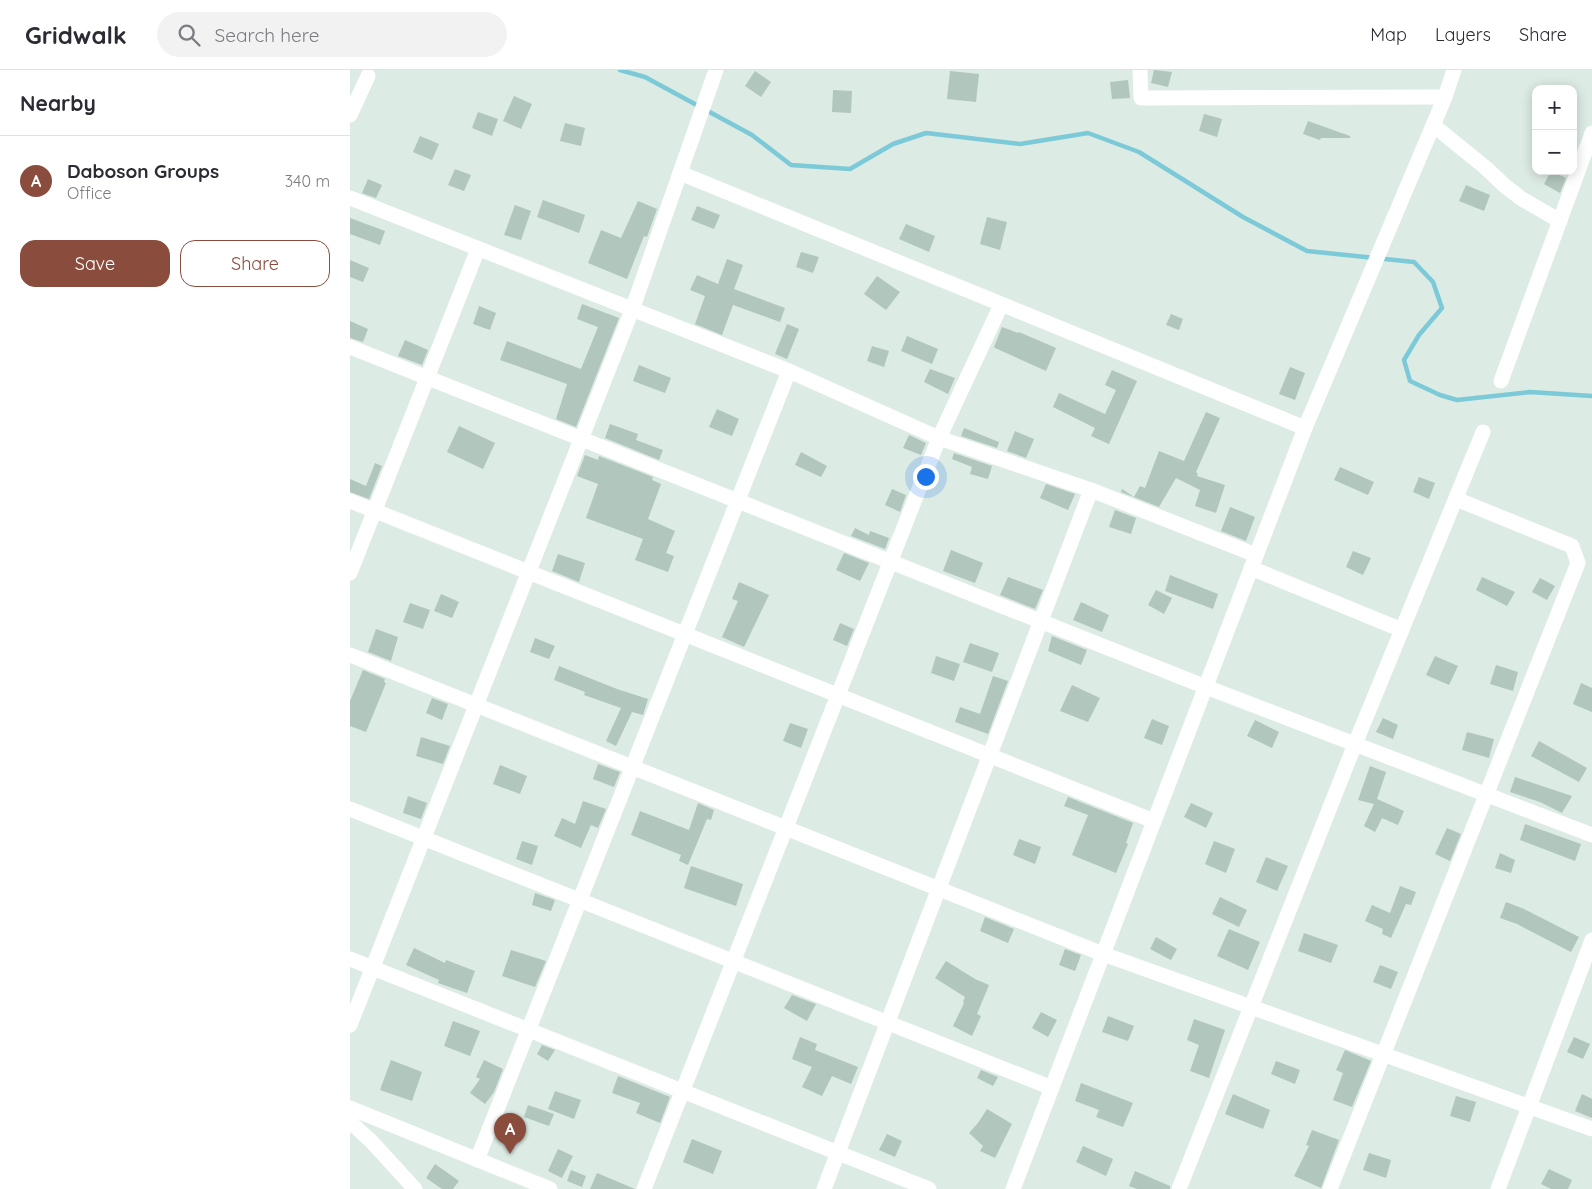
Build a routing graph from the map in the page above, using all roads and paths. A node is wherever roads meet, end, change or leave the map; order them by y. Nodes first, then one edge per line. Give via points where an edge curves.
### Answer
1 (716, 70) edge
2 (1140, 70) edge
3 (1454, 70) edge
4 (368, 76) dead end
5 (1445, 97) junction
6 (350, 116) edge
7 (1433, 125) junction
8 (1592, 134) edge
9 (680, 173) junction
10 (350, 198) edge
11 (1560, 221) junction
12 (478, 249) junction
13 (1001, 305) junction
14 (632, 310) junction
15 (350, 347) edge
16 (789, 371) junction
17 (427, 378) junction
18 (1501, 381) dead end
19 (1305, 428) junction
20 (1484, 432) dead end
21 (938, 438) junction
22 (581, 439) junction
23 (1091, 490) junction
24 (1456, 499) junction
25 (350, 501) edge
26 (738, 501) junction
27 (374, 511) junction
28 (890, 562) junction
29 (1254, 562) junction
30 (529, 572) junction
31 (350, 573) edge
32 (1041, 622) junction
33 (1402, 630) junction
34 (685, 634) junction
35 (350, 655) edge
36 (1206, 687) junction
37 (838, 695) junction
38 (476, 705) junction
39 (1355, 744) junction
40 (990, 755) junction
41 (632, 767) junction
42 (1486, 795) junction
43 (350, 809) edge
44 (1154, 821) junction
45 (786, 828) junction
46 (1592, 835) edge
47 (424, 838) junction
48 (939, 889) junction
49 (580, 900) junction
50 (1592, 940) edge
51 (1103, 954) junction
52 (350, 959) edge
53 (733, 961) junction
54 (372, 968) junction
55 (1251, 1007) junction
56 (888, 1023) junction
57 (350, 1025) edge
58 (529, 1030) junction
59 (1384, 1054) junction
60 (1052, 1088) junction
61 (682, 1091) junction
62 (1529, 1106) junction
63 (350, 1108) edge
64 (350, 1122) edge
65 (1592, 1128) edge
66 (838, 1153) junction
67 (477, 1160) junction
68 (415, 1189) edge
69 (550, 1189) edge
70 (644, 1189) edge
71 (824, 1189) edge
72 (929, 1189) edge
73 (1013, 1189) edge
74 (1179, 1189) edge
75 (1330, 1189) edge
76 (1498, 1189) edge

1 - 9 street
2 - 5 street via 1141,98
3 - 5 street
4 - 6 street
5 - 7 street
7 - 11 street via 1516,194
7 - 19 street
8 - 11 street
9 - 13 street
9 - 14 street
10 - 12 street
11 - 18 street
12 - 14 street
12 - 17 street
13 - 19 street
13 - 21 street
14 - 16 street
14 - 22 street
15 - 17 street
16 - 21 street
16 - 26 street
17 - 22 street
17 - 27 street
19 - 29 street
20 - 24 street
21 - 23 street
21 - 28 street
22 - 26 street
22 - 30 street
23 - 29 street
23 - 32 street
24 - 33 street
24 - 42 street via 1572,546 1578,563
25 - 27 street
26 - 28 street
26 - 34 street
27 - 30 street
27 - 31 street
28 - 32 street
28 - 37 street
29 - 33 street
29 - 36 street
30 - 34 street
30 - 38 street
32 - 36 street
32 - 40 street
33 - 39 street
34 - 37 street
34 - 41 street
35 - 38 street
36 - 39 street
36 - 44 street
37 - 40 street
37 - 45 street
38 - 41 street
38 - 47 street
39 - 42 street
39 - 55 street
40 - 44 street
40 - 48 street
41 - 45 street
41 - 49 street
42 - 46 street
42 - 59 street
43 - 47 street
44 - 51 street
45 - 48 street
45 - 53 street
47 - 49 street
47 - 54 street
48 - 51 street
48 - 56 street
49 - 53 street
49 - 58 street
50 - 62 street
51 - 55 street
51 - 60 street
52 - 54 street
53 - 56 street
53 - 61 street
54 - 57 street
54 - 58 street
55 - 59 street
55 - 74 street
56 - 60 street
56 - 66 street
58 - 61 street
58 - 67 street
59 - 62 street
59 - 75 street
60 - 73 street
61 - 66 street
61 - 70 street
62 - 65 street
62 - 76 street
63 - 67 street
64 - 68 street
66 - 71 street
66 - 72 street
67 - 69 street

